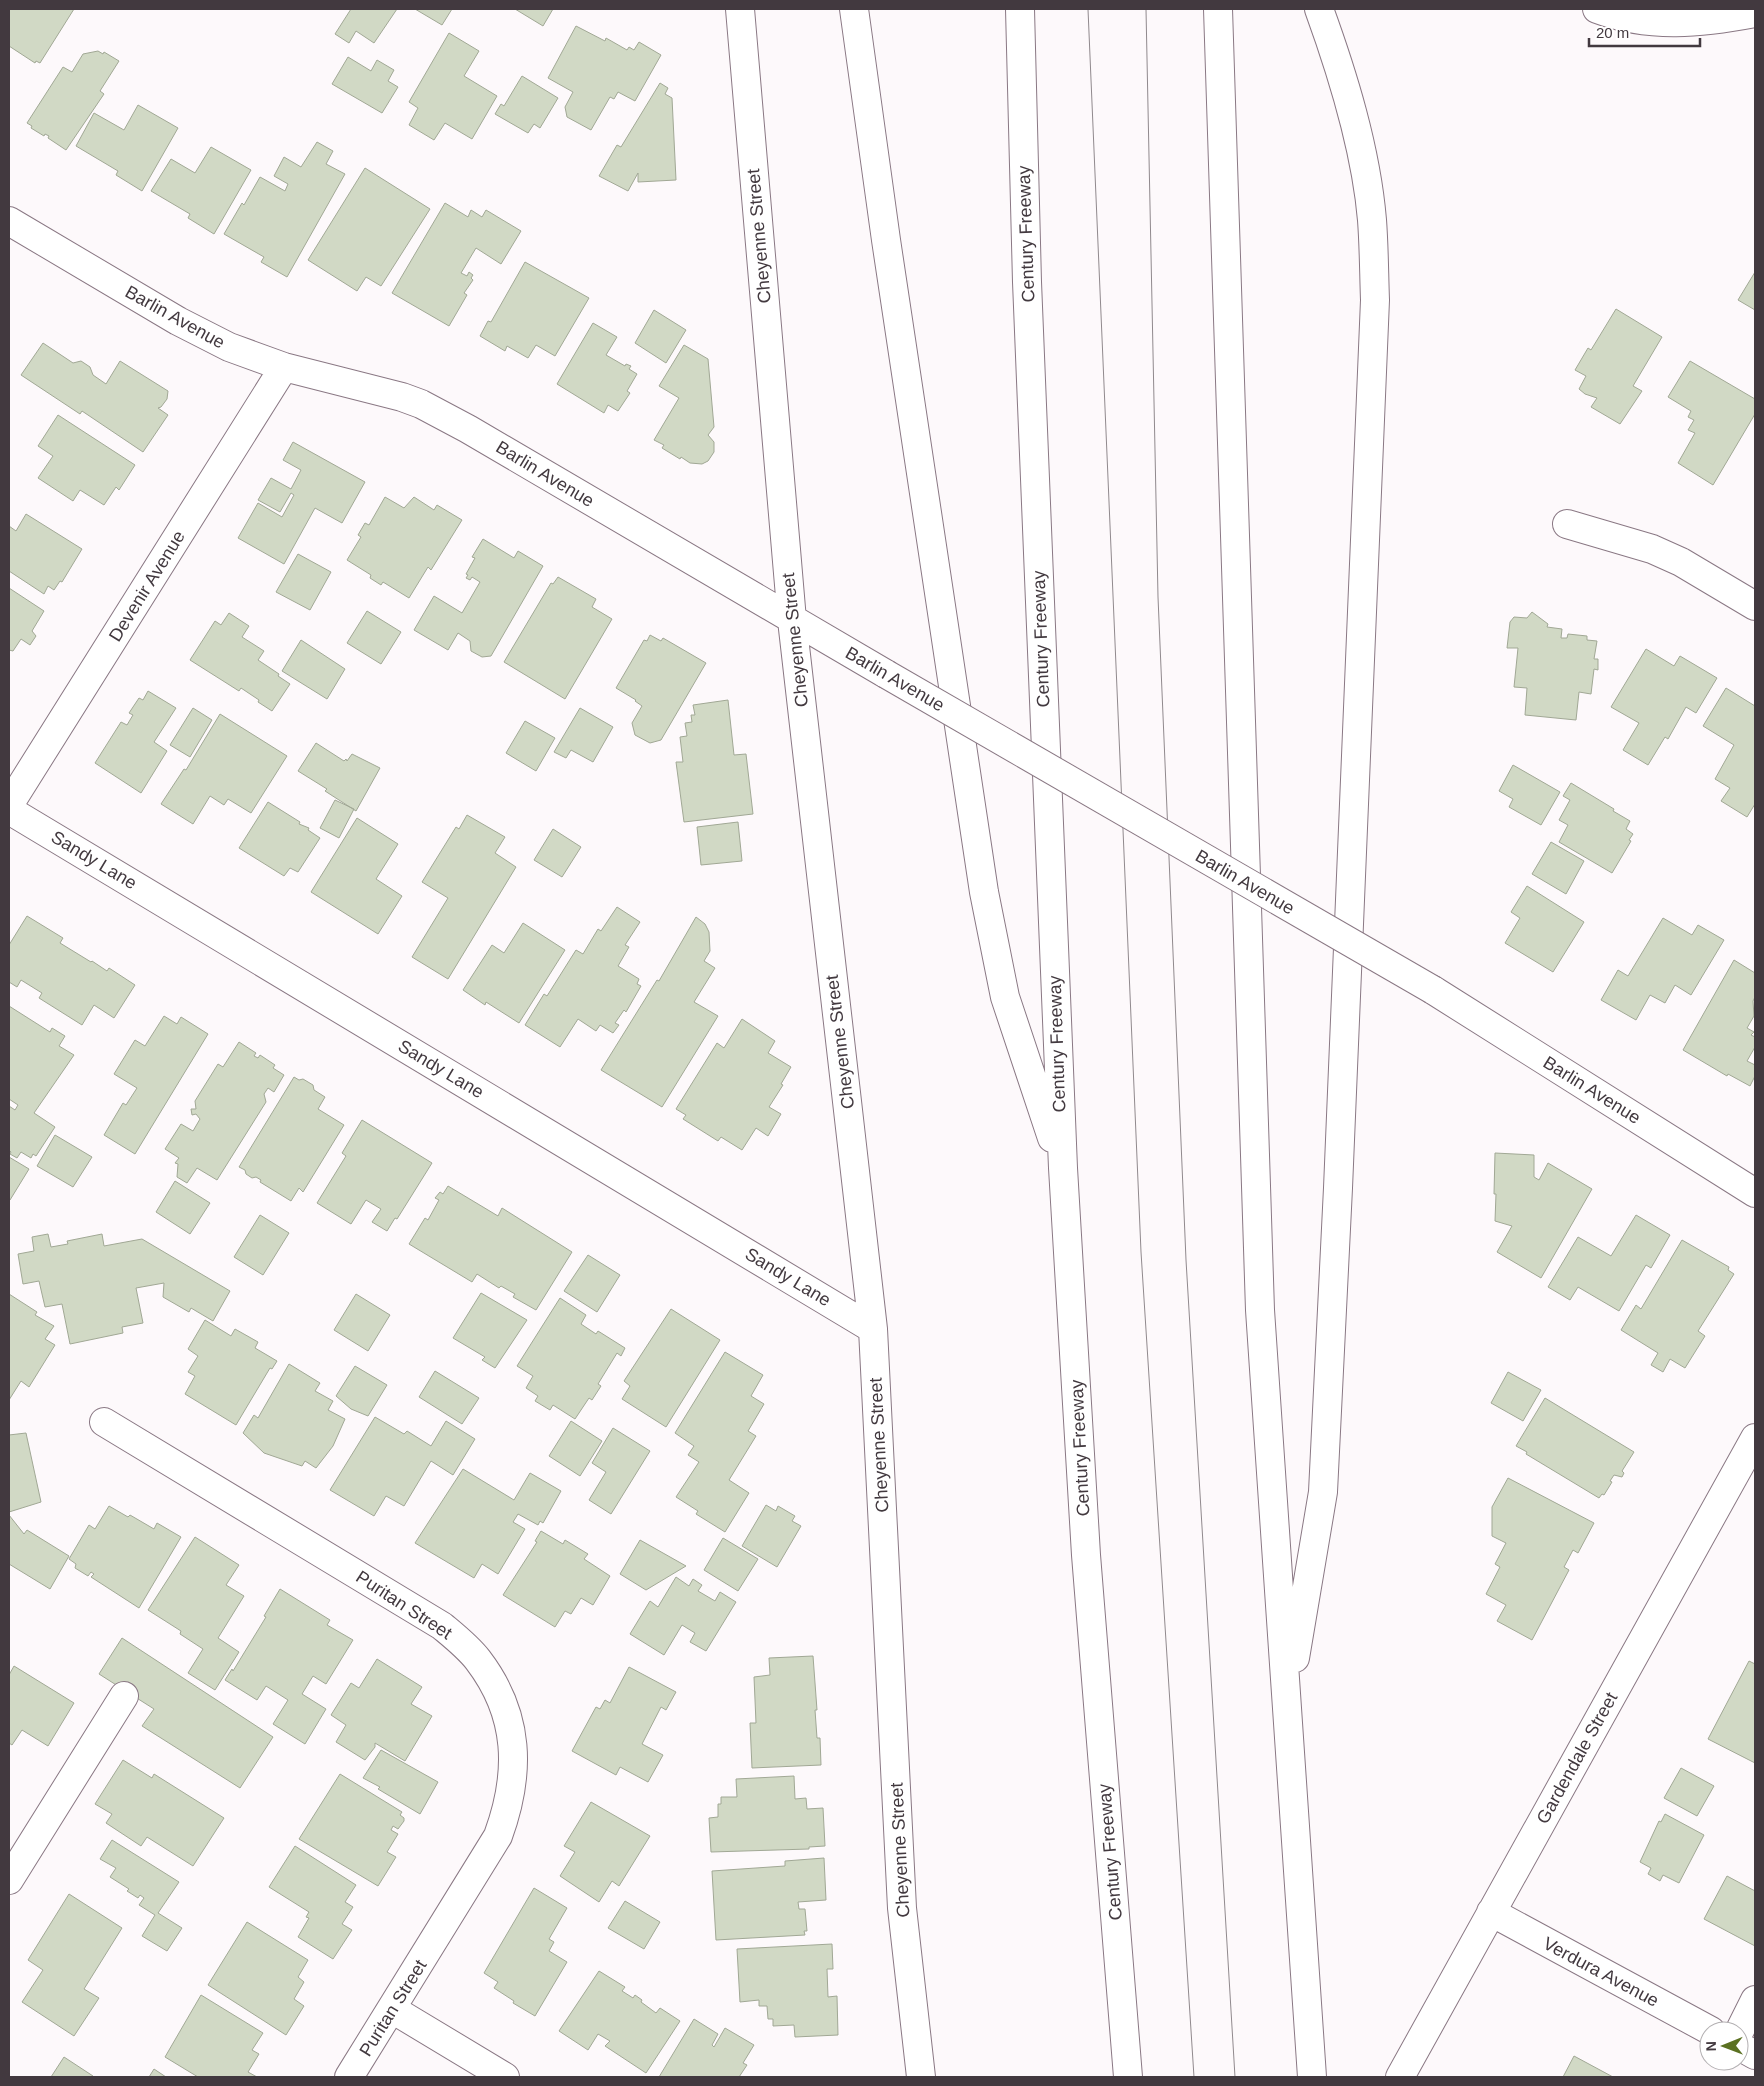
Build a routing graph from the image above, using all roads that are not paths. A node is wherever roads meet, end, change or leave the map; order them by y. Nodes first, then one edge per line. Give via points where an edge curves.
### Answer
1 (740, 9) edge
2 (854, 9) edge
3 (1020, 9) edge
4 (1218, 9) edge
5 (1319, 9) edge
6 (1598, 9) edge
7 (1755, 13) edge
8 (9, 221) edge
9 (284, 367) junction
10 (1567, 524) dead end
11 (1755, 606) edge
12 (792, 620) junction
13 (9, 805) edge
14 (9, 810) edge
15 (1063, 1168) junction
16 (1755, 1193) edge
17 (873, 1328) junction
18 (104, 1422) dead end
19 (1755, 1438) edge
20 (124, 1696) dead end
21 (1288, 1701) junction
22 (9, 1880) edge
23 (1491, 1912) junction
24 (1755, 2000) edge
25 (392, 2009) junction
26 (1744, 2021) edge
27 (1699, 2025) edge
28 (349, 2077) edge
29 (505, 2077) edge
30 (921, 2077) edge
31 (1128, 2077) edge
32 (1312, 2077) edge
33 (1400, 2077) edge

1 - 12 main road, Cheyenne Street
2 - 15 main road via 984,892 1005,997
3 - 15 main road, Century Freeway via 1027,272
4 - 21 main road via 1260,1310
5 - 21 main road via 1360,142 1372,218 1375,300 1323,1492
6 - 7 main road via 1658,23 1710,22
8 - 9 main road, Barlin Avenue via 203,335
9 - 12 main road, Barlin Avenue via 421,404 468,428
9 - 13 main road, Devenir Avenue
10 - 11 main road via 1652,549
12 - 16 main road, Barlin Avenue, bridge via 1433,990
12 - 17 main road, Cheyenne Street
14 - 17 main road, Sandy Lane
15 - 31 main road, Century Freeway via 1086,1555
17 - 30 main road, Cheyenne Street via 902,1908
18 - 25 main road, Puritan Street via 442,1626 477,1658 502,1700 514,1757 504,1820 491,1850
19 - 23 main road, Gardendale Street
20 - 22 main road
21 - 32 main road
23 - 27 main road, Verdura Avenue
23 - 33 main road, Gardendale Street
24 - 26 main road
25 - 28 main road, Puritan Street
25 - 29 main road

